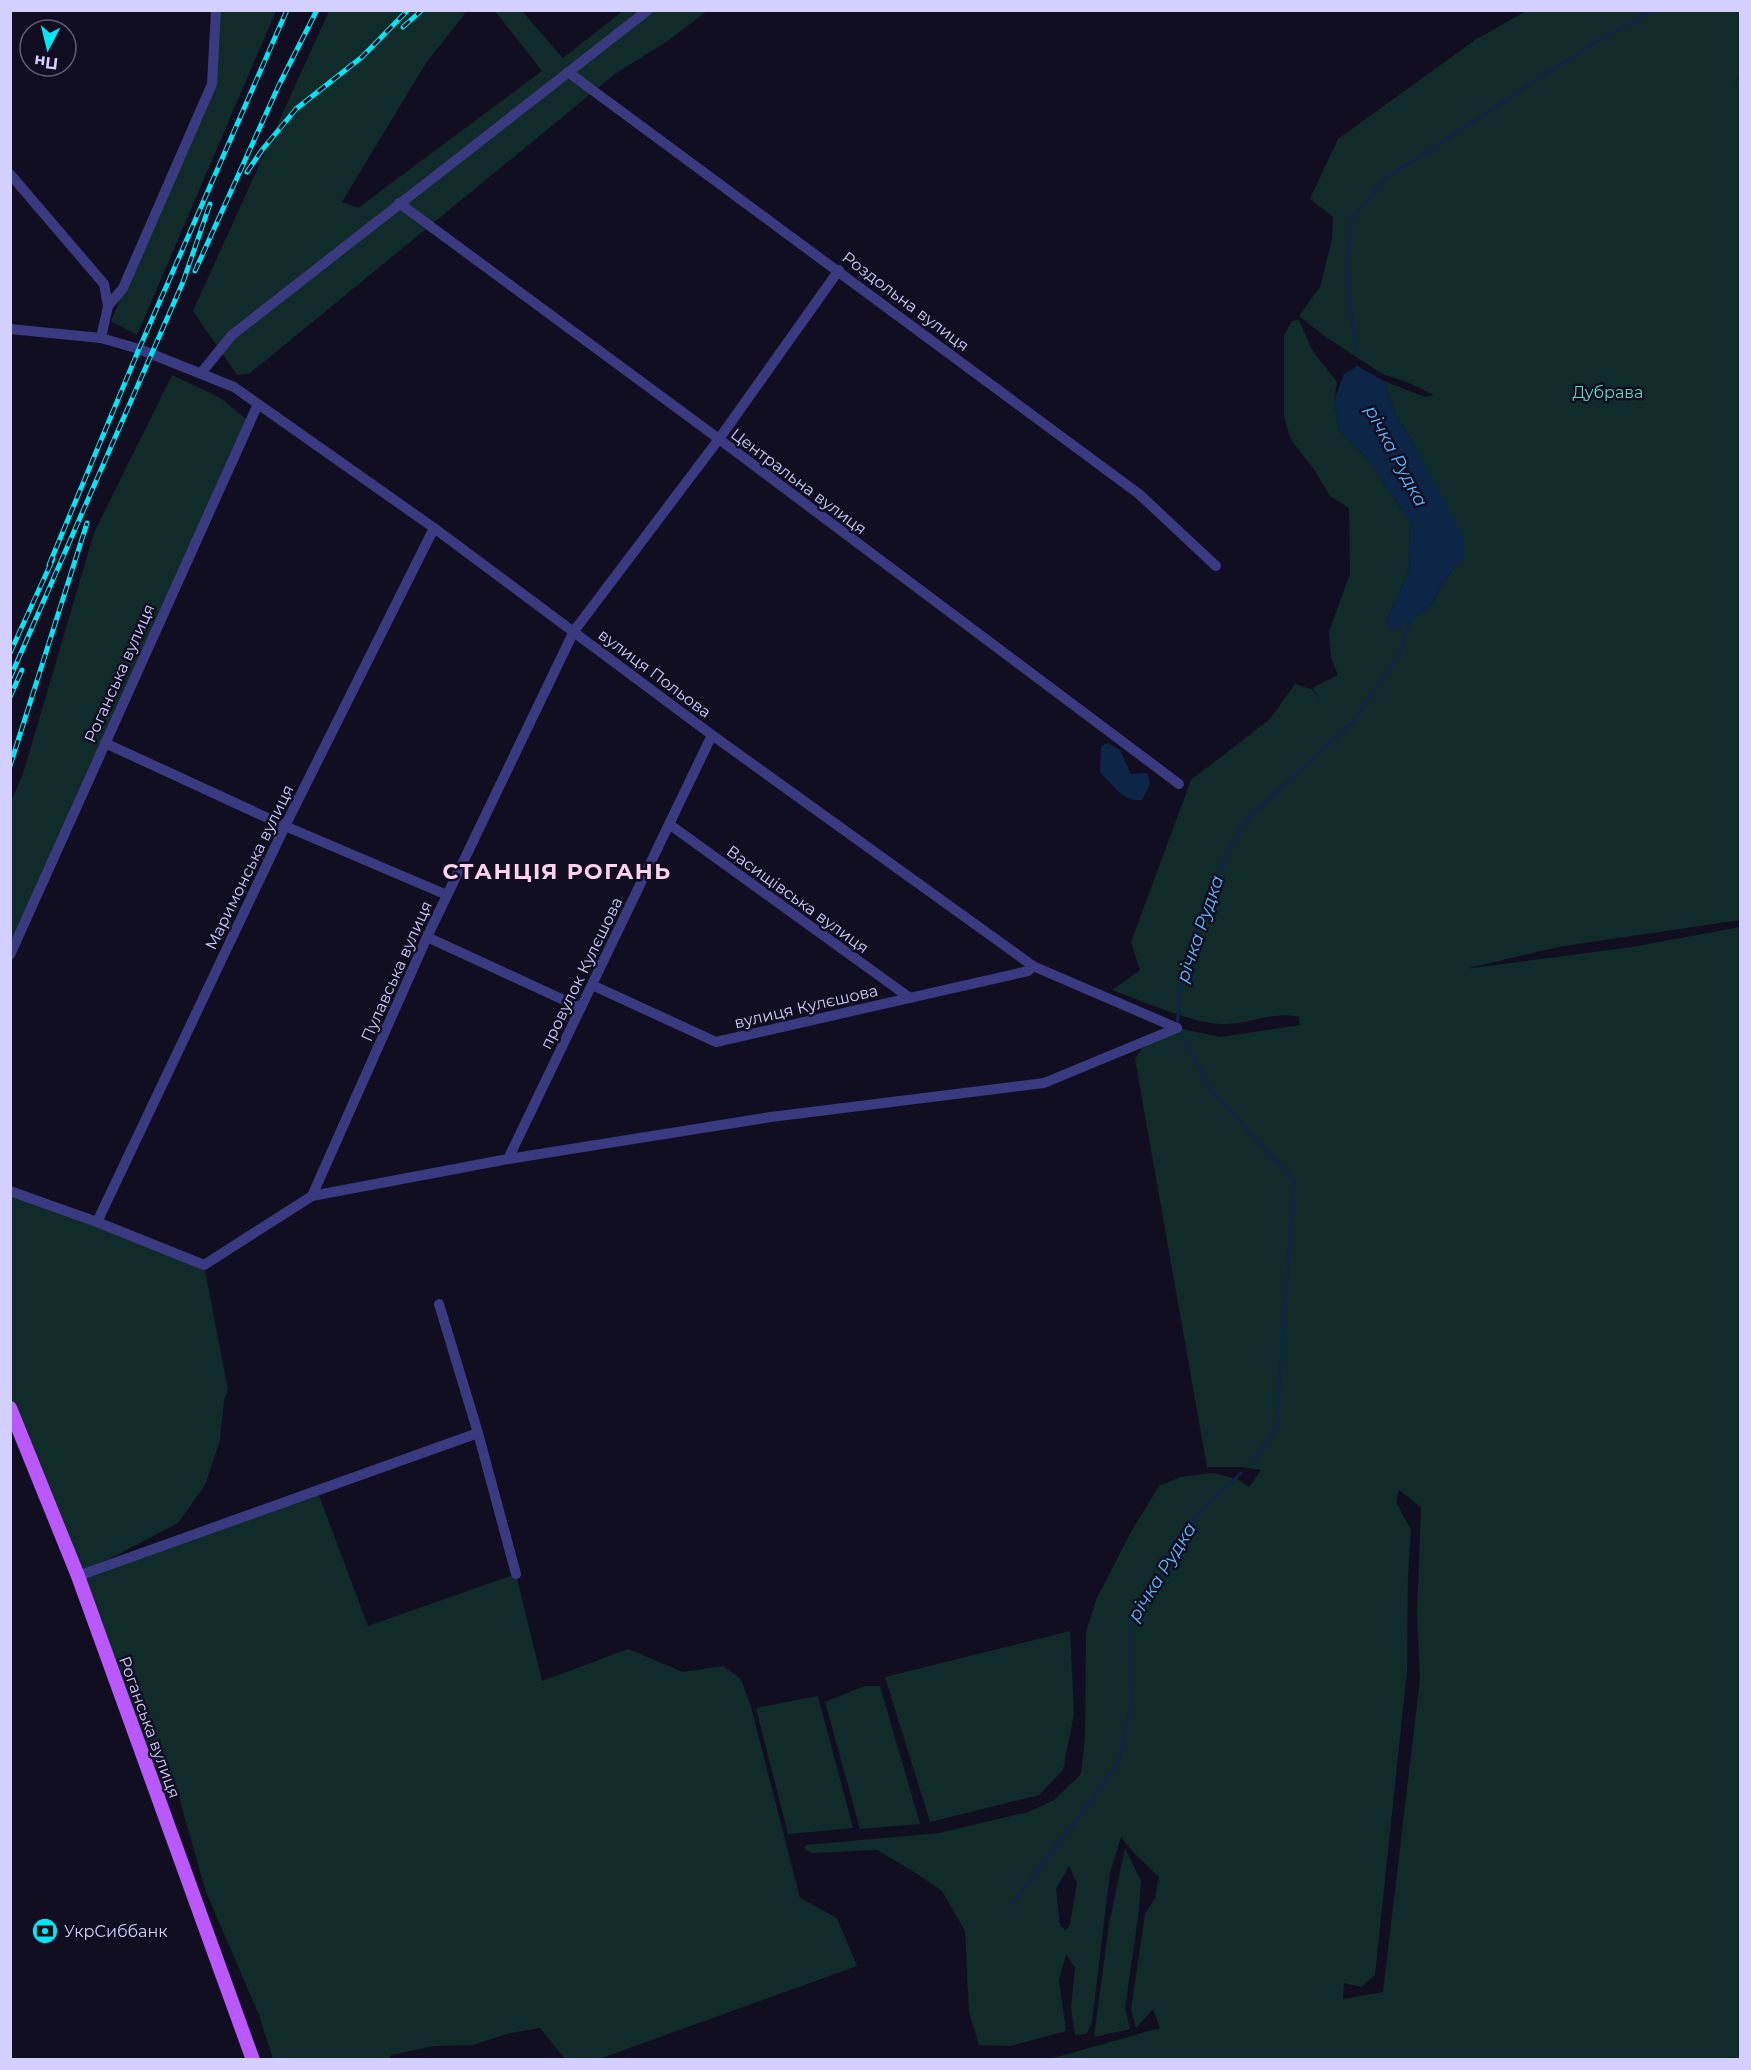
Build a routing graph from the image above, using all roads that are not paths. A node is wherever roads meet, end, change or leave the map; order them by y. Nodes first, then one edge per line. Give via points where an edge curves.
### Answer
1 (216, 10) edge
2 (648, 10) edge
3 (568, 72) junction
4 (10, 174) edge
5 (399, 203) junction
6 (839, 270) junction
7 (108, 306) junction
8 (10, 329) edge
9 (101, 338) junction
10 (201, 373) junction
11 (258, 404) junction
12 (719, 439) junction
13 (434, 528) junction
14 (1216, 566) dead end
15 (574, 631) junction
16 (712, 735) junction
17 (105, 743) junction
18 (1179, 784) dead end
19 (669, 824) junction
20 (285, 826) junction
21 (447, 895) junction
22 (427, 937) junction
23 (10, 955) edge
24 (1034, 966) junction
25 (592, 986) junction
26 (910, 998) junction
27 (581, 1008) junction
28 (508, 1159) junction
29 (10, 1191) edge
30 (312, 1196) junction
31 (97, 1222) junction
32 (438, 1304) dead end
33 (10, 1408) edge
34 (478, 1433) junction
35 (516, 1574) dead end
36 (78, 1576) junction
37 (253, 2060) edge

1 - 7 street via 212,84 123,288
2 - 3 street
3 - 5 street
3 - 6 street, Роздольна вулиця
4 - 7 street via 104,284
5 - 10 street via 232,335
5 - 12 street, Центральна вулиця
6 - 12 street, Пулавська вулиця
6 - 14 street, Роздольна вулиця via 1139,494
7 - 9 street
8 - 9 street, вулиця Польова
9 - 10 street, вулиця Польова
10 - 11 street, вулиця Польова via 234,387
11 - 13 street, вулиця Польова
11 - 17 street, Роганська вулиця
12 - 15 street, Пулавська вулиця
12 - 18 street, Центральна вулиця
13 - 15 street, вулиця Польова
13 - 20 street, Маримонська вулиця
15 - 16 street, вулиця Польова
15 - 21 street, Пулавська вулиця
16 - 19 street, провулок Кулєшова
16 - 24 street, вулиця Польова
17 - 20 street
17 - 23 street, Роганська вулиця
19 - 25 street, провулок Кулєшова
19 - 26 street, Васищівська вулиця
20 - 21 street
20 - 31 street, Маримонська вулиця
21 - 22 street, Пулавська вулиця
22 - 27 street
22 - 30 street, Пулавська вулиця
24 - 26 street, вулиця Кулєшова via 1028,971
24 - 28 street, вулиця Польова via 1177,1028 1044,1083 771,1117
25 - 26 street, вулиця Кулєшова via 716,1042
25 - 27 street, провулок Кулєшова
27 - 28 street, провулок Кулєшова
28 - 30 street
29 - 31 street
30 - 31 street via 204,1265
32 - 34 street
33 - 36 main road, Роганська вулиця
34 - 35 street
34 - 36 street
36 - 37 main road, Роганська вулиця

